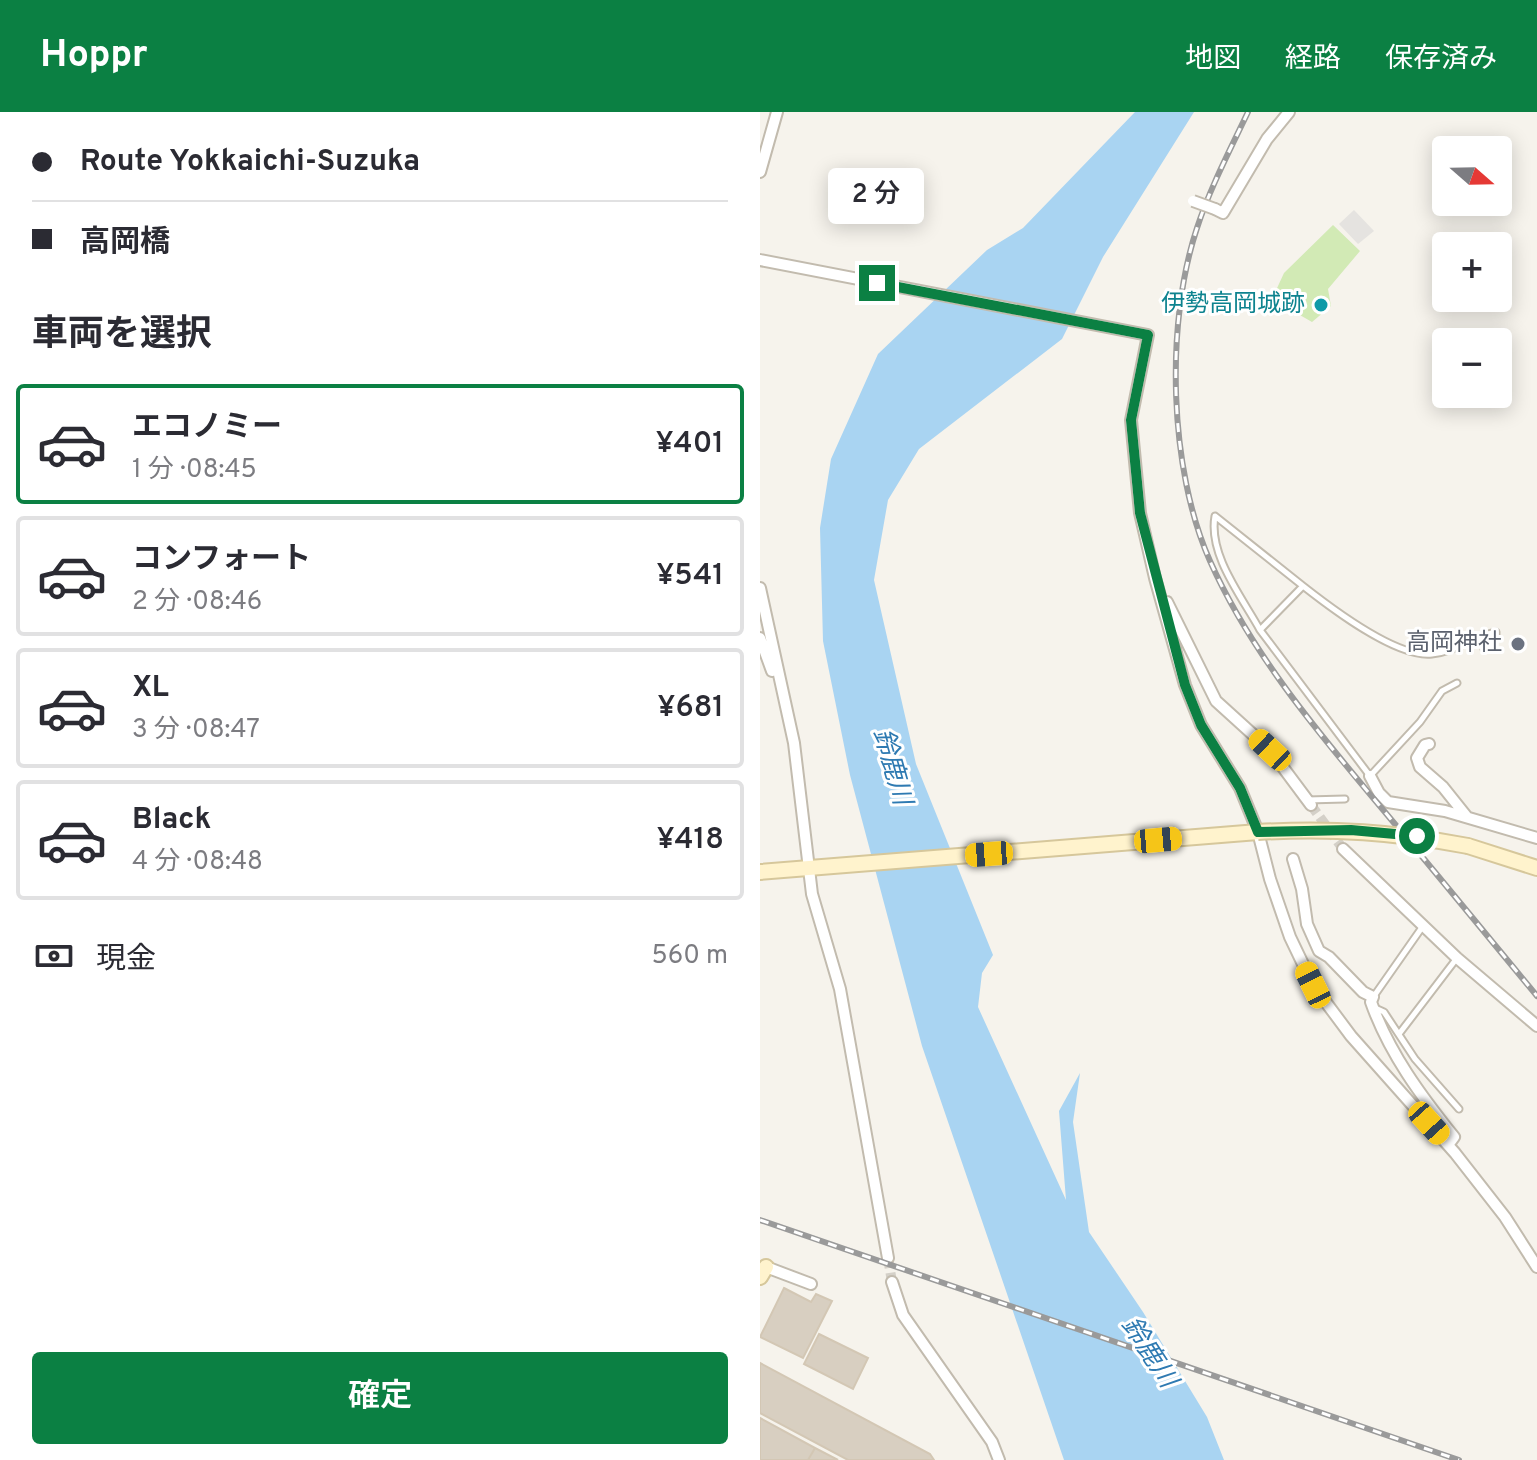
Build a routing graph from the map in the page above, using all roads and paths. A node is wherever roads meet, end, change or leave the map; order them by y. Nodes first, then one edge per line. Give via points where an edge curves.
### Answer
1 (777, 112) edge
2 (1289, 112) edge
3 (760, 172) edge
4 (1191, 200) dead end
5 (760, 260) edge
6 (1155, 578) junction
7 (1303, 586) junction
8 (760, 588) edge
9 (1260, 630) junction
10 (760, 638) edge
11 (1484, 649) dead end
12 (1457, 683) dead end
13 (784, 703) junction
14 (1429, 744) dead end
15 (1370, 776) junction
16 (1345, 799) dead end
17 (1309, 803) joint
18 (1467, 817) junction
19 (1258, 832) junction
20 (1537, 838) edge
21 (1343, 849) tunnel mouth
22 (1293, 859) dead end
23 (812, 868) junction
24 (1537, 868) edge
25 (760, 872) edge
26 (1423, 925) junction
27 (1457, 958) junction
28 (1373, 1002) junction
29 (1537, 1026) edge
30 (1399, 1034) junction
31 (1459, 1109) dead end
32 (1448, 1145) junction
33 (888, 1258) tunnel mouth
34 (1537, 1267) edge
35 (763, 1272) edge
36 (892, 1282) tunnel mouth
37 (811, 1284) dead end
38 (999, 1460) edge

1 - 3 street
2 - 4 street, bridge via 1223,213
5 - 6 street via 1148,335 1131,420 1140,513
6 - 17 street via 1216,701 1270,750
6 - 19 street via 1201,725 1240,788
7 - 9 lane
7 - 9 lane via 1215,516 1218,551
7 - 11 lane via 1377,636 1419,654 1447,651 1496,632
8 - 13 street
9 - 15 lane
10 - 13 street
12 - 15 lane via 1442,691
13 - 23 street
14 - 18 street via 1417,758 1420,767
15 - 18 street via 1388,802
16 - 17 lane
18 - 20 street
19 - 23 main road
19 - 24 main road, bridge via 1351,830 1417,836
19 - 32 street via 1290,937 1313,985
21 - 26 street
22 - 28 street via 1307,924 1319,951
23 - 25 main road
23 - 33 street via 812,894 840,989
26 - 27 street
26 - 28 lane
27 - 29 street
27 - 30 lane
28 - 30 lane
28 - 32 street via 1403,1069 1454,1137
30 - 31 lane
32 - 34 street
35 - 37 street
36 - 38 street via 903,1315 992,1442

